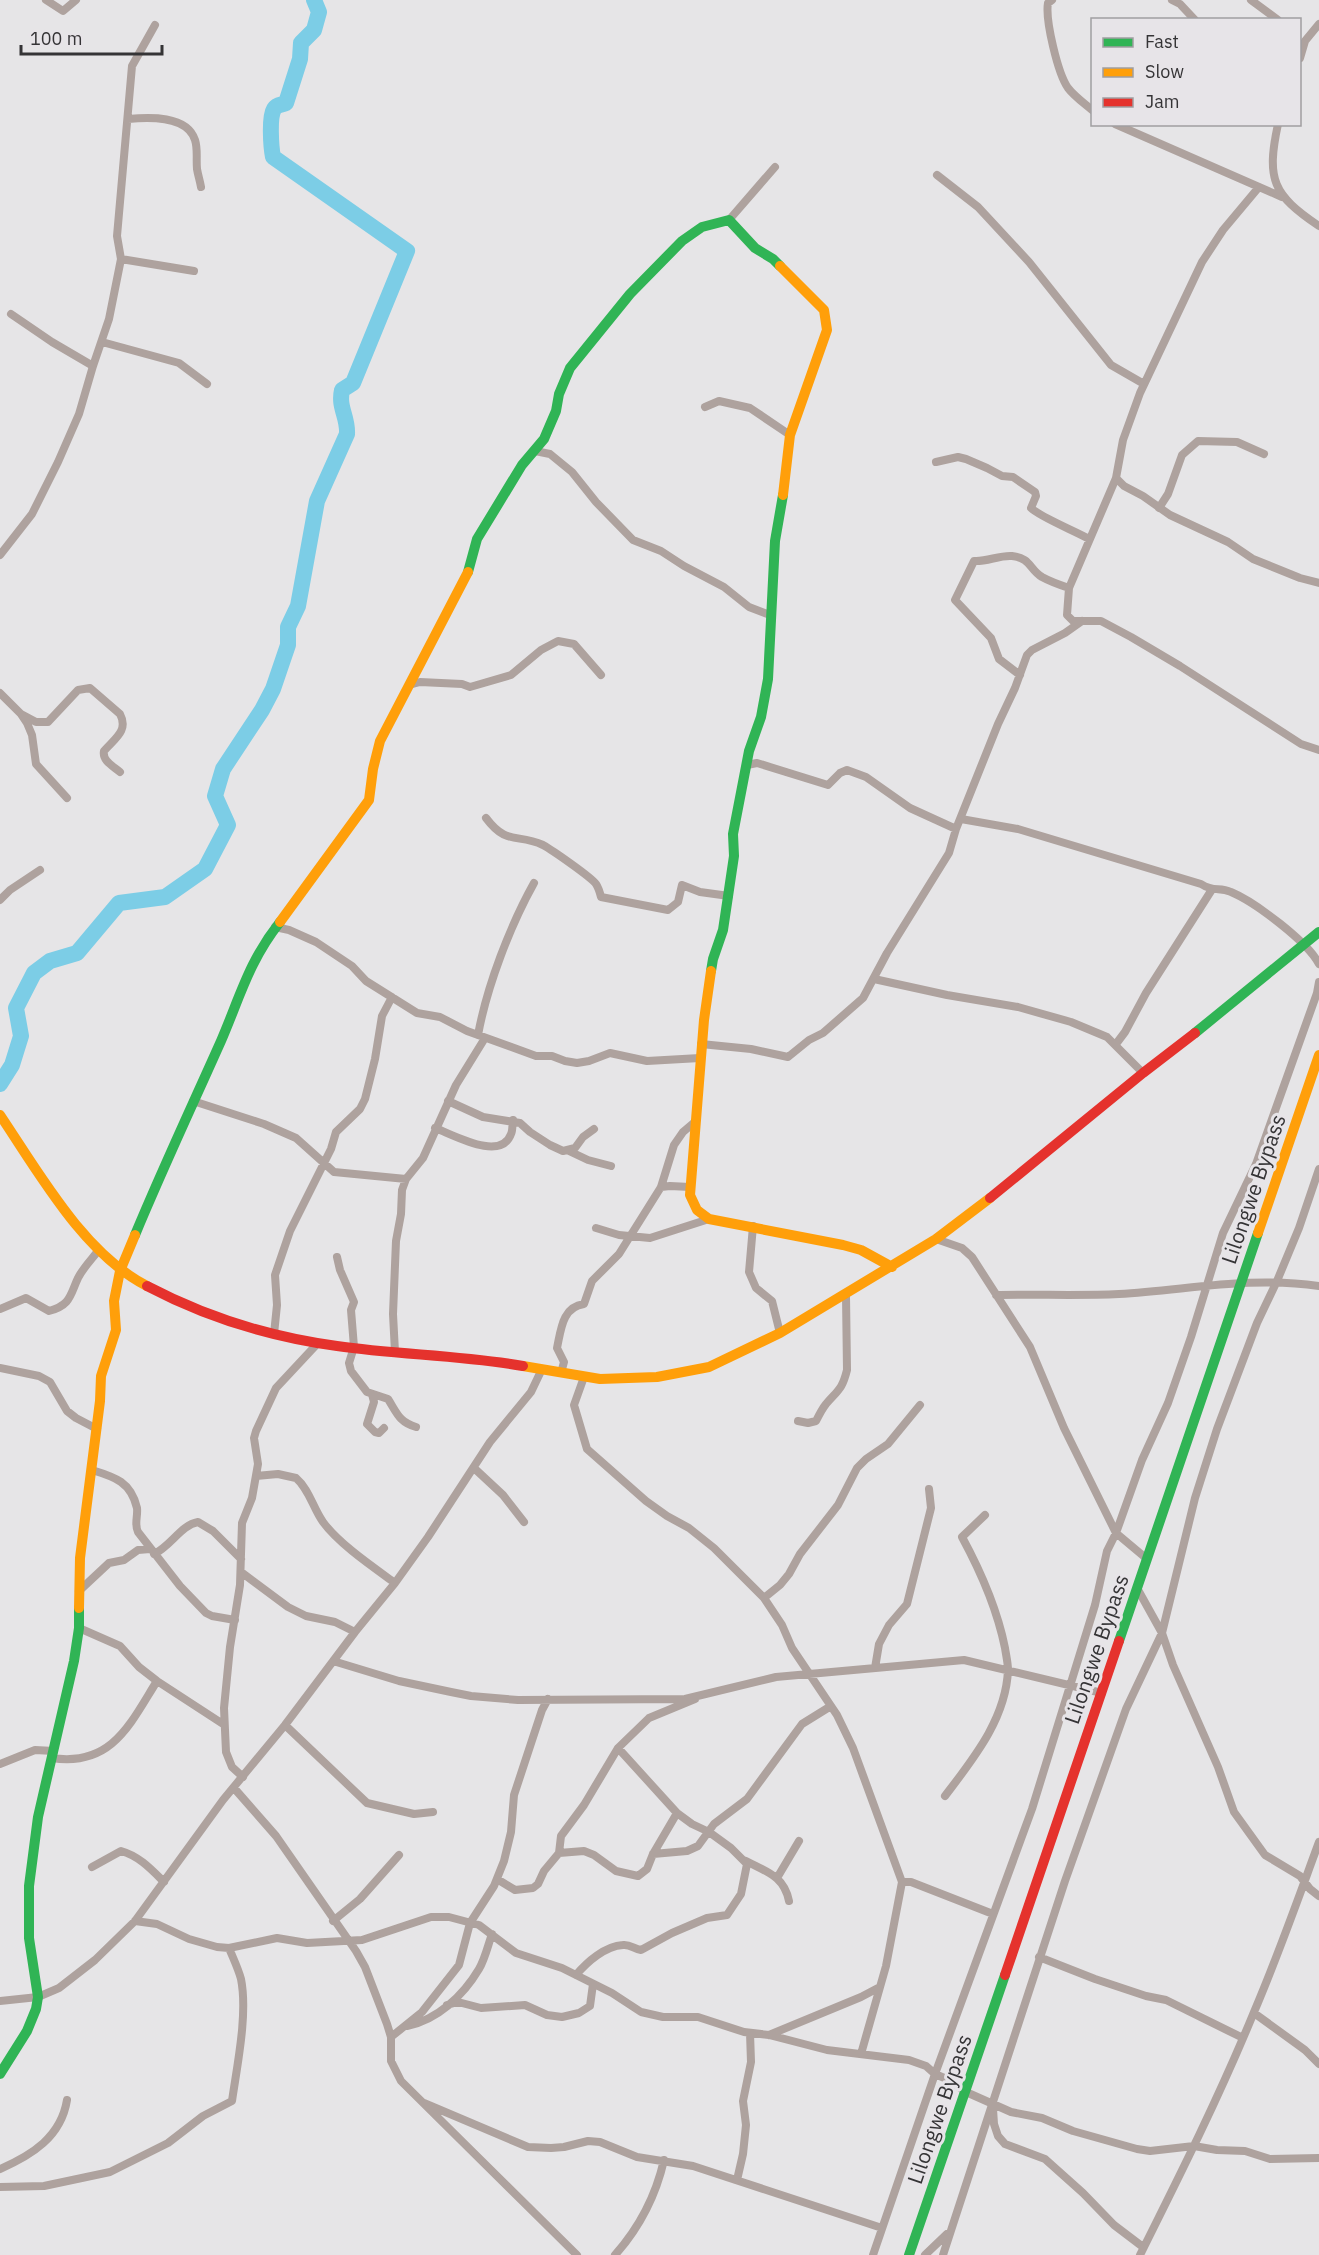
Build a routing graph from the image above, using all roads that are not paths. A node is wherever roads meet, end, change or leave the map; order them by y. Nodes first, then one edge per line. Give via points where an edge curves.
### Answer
1 (46, 0) edge
2 (76, 0) edge
3 (1052, 0) edge
4 (1172, 0) edge
5 (1251, 0) edge
6 (1193, 18) edge
7 (1275, 18) edge
8 (1319, 24) edge
9 (155, 25) dead end
10 (1302, 38) edge
11 (1091, 109) edge
12 (128, 119) junction
13 (1120, 126) edge
14 (1278, 126) edge
15 (775, 167) dead end
16 (937, 175) dead end
17 (201, 187) dead end
18 (1259, 187) junction
19 (1282, 197) junction
20 (729, 220) junction
21 (1319, 226) edge
22 (121, 259) junction
23 (194, 271) dead end
24 (11, 314) dead end
25 (102, 342) junction
26 (93, 366) junction
27 (207, 384) dead end
28 (1144, 384) junction
29 (705, 407) dead end
30 (789, 435) junction
31 (535, 451) junction
32 (1264, 454) dead end
33 (936, 462) dead end
34 (1116, 478) junction
35 (1159, 508) junction
36 (1089, 539) junction
37 (0, 555) edge
38 (1319, 583) edge
39 (1069, 588) junction
40 (770, 615) junction
41 (1082, 621) junction
42 (601, 675) dead end
43 (1020, 675) junction
44 (409, 685) junction
45 (0, 693) edge
46 (21, 714) junction
47 (1319, 750) edge
48 (747, 765) junction
49 (120, 772) dead end
50 (68, 798) dead end
51 (486, 818) dead end
52 (961, 819) junction
53 (956, 829) junction
54 (40, 870) dead end
55 (534, 883) dead end
56 (1211, 891) junction
57 (729, 896) junction
58 (0, 900) edge
59 (275, 927) junction
60 (1319, 933) edge
61 (1303, 945) junction
62 (1319, 964) edge
63 (874, 979) junction
64 (1319, 982) edge
65 (392, 997) junction
66 (482, 1036) junction
67 (701, 1044) junction
68 (1116, 1044) junction
69 (1319, 1055) edge
70 (700, 1058) junction
71 (1143, 1073) junction
72 (193, 1101) junction
73 (448, 1101) junction
74 (0, 1115) edge
75 (513, 1120) junction
76 (696, 1121) junction
77 (435, 1128) junction
78 (594, 1129) dead end
79 (569, 1151) junction
80 (323, 1163) junction
81 (611, 1166) dead end
82 (1319, 1169) edge
83 (406, 1179) junction
84 (661, 1187) junction
85 (690, 1187) junction
86 (709, 1220) junction
87 (753, 1226) junction
88 (596, 1228) dead end
89 (631, 1236) junction
90 (936, 1239) junction
91 (98, 1251) junction
92 (337, 1257) dead end
93 (892, 1268) junction
94 (120, 1271) junction
95 (1277, 1281) junction
96 (1242, 1282) junction
97 (1206, 1285) junction
98 (1319, 1286) edge
99 (996, 1295) junction
100 (846, 1296) junction
101 (0, 1309) edge
102 (780, 1333) junction
103 (273, 1334) junction
104 (318, 1342) junction
105 (354, 1347) junction
106 (394, 1352) junction
107 (0, 1368) edge
108 (542, 1369) junction
109 (561, 1373) junction
110 (584, 1377) junction
111 (372, 1394) junction
112 (920, 1405) dead end
113 (798, 1421) dead end
114 (416, 1427) dead end
115 (384, 1428) dead end
116 (97, 1429) junction
117 (474, 1468) junction
118 (92, 1470) junction
119 (256, 1476) junction
120 (929, 1489) dead end
121 (985, 1515) dead end
122 (524, 1522) dead end
123 (1116, 1533) junction
124 (152, 1552) junction
125 (241, 1559) junction
126 (1147, 1559) junction
127 (241, 1572) junction
128 (395, 1583) junction
129 (1137, 1588) junction
130 (79, 1592) junction
131 (764, 1598) junction
132 (235, 1620) junction
133 (79, 1628) junction
134 (355, 1632) junction
135 (1162, 1633) junction
136 (333, 1661) junction
137 (875, 1668) junction
138 (1008, 1669) junction
139 (808, 1673) junction
140 (157, 1681) junction
141 (1069, 1684) junction
142 (1102, 1693) junction
143 (705, 1694) junction
144 (548, 1700) junction
145 (831, 1706) junction
146 (223, 1724) junction
147 (285, 1725) junction
148 (618, 1748) junction
149 (53, 1754) junction
150 (0, 1764) edge
151 (243, 1777) junction
152 (234, 1788) junction
153 (945, 1796) dead end
154 (433, 1812) dead end
155 (677, 1813) junction
156 (708, 1832) junction
157 (799, 1841) dead end
158 (1319, 1842) edge
159 (559, 1853) junction
160 (652, 1854) junction
161 (399, 1855) dead end
162 (745, 1861) junction
163 (92, 1868) dead end
164 (777, 1878) junction
165 (497, 1879) junction
166 (1305, 1881) junction
167 (164, 1882) junction
168 (902, 1882) junction
169 (1319, 1896) edge
170 (789, 1901) dead end
171 (993, 1914) junction
172 (135, 1921) junction
173 (333, 1921) junction
174 (470, 1923) junction
175 (492, 1934) junction
176 (347, 1940) junction
177 (229, 1948) junction
178 (1039, 1957) junction
179 (576, 1975) junction
180 (593, 1984) junction
181 (878, 1988) junction
182 (38, 1997) junction
183 (0, 2001) edge
184 (447, 2005) junction
185 (1254, 2013) junction
186 (405, 2026) junction
187 (750, 2033) junction
188 (770, 2035) junction
189 (391, 2037) junction
190 (1243, 2038) junction
191 (861, 2054) junction
192 (1319, 2064) edge
193 (0, 2074) edge
194 (934, 2074) junction
195 (966, 2092) junction
196 (67, 2100) dead end
197 (421, 2102) junction
198 (993, 2104) junction
199 (1194, 2146) junction
200 (1319, 2158) edge
201 (664, 2160) junction
202 (0, 2169) edge
203 (736, 2180) junction
204 (0, 2187) edge
205 (882, 2228) junction
206 (948, 2233) junction
207 (1142, 2251) edge
208 (577, 2255) edge
209 (615, 2255) edge
210 (873, 2255) edge
211 (909, 2255) edge
212 (925, 2255) edge
213 (943, 2255) edge

1 - 2 street via 63,11
3 - 11 street via 1046,12 1055,55 1068,87
4 - 6 street
5 - 7 street
8 - 10 street
9 - 12 street via 132,66
12 - 17 street via 164,120 188,128 196,144
12 - 22 street via 117,236
13 - 18 street
14 - 19 street via 1273,168
15 - 20 street
16 - 28 street via 978,207 1029,262 1111,365
18 - 19 street
18 - 28 street via 1202,262
19 - 21 street
20 - 30 street via 754,248 773,259 824,310 827,330
20 - 31 street via 692,234 617,309 570,368 556,411
22 - 23 street
22 - 25 street
24 - 26 street
25 - 26 street
25 - 27 street via 178,363
26 - 37 street via 80,414 47,486 32,514
28 - 34 street via 1123,440
29 - 30 street via 719,401 750,408
30 - 40 street
31 - 40 street via 550,454 572,472 633,540 661,550 724,587 749,607
31 - 44 street via 516,474 477,538 466,574
32 - 35 street via 1237,442 1198,441 1182,455
33 - 36 street via 958,458 1013,477 1035,492 1031,508 1037,514
34 - 35 street
34 - 36 street
35 - 38 street via 1228,542 1253,559
36 - 39 street
39 - 41 street via 1067,615 1073,621
39 - 43 street via 1040,576 1029,562 1019,558 1000,556 974,561 954,600 991,638 999,658
40 - 48 street via 765,700
41 - 43 street via 1032,650
41 - 47 street via 1101,621 1131,637 1301,744
42 - 44 street via 574,644 558,641 511,675 470,687 420,682
43 - 52 street
44 - 59 street via 380,741 369,800
45 - 46 street
46 - 49 street via 48,723 78,690 90,688 123,719 123,729 103,756
46 - 50 street via 32,735 36,764
48 - 53 street via 757,764 828,784 847,770 866,777 910,808
48 - 57 street via 734,834
51 - 57 street via 508,838 542,845 596,883 601,897 668,910 678,902 682,885
52 - 53 street
52 - 56 street via 1018,829 1201,884
53 - 63 street via 944,864
54 - 58 street
55 - 66 street via 508,936 482,1016
56 - 61 street via 1228,890 1252,903
56 - 68 street
57 - 67 street via 713,959
59 - 65 street via 316,942
59 - 72 street via 248,971
60 - 61 street
61 - 62 street
61 - 71 street
63 - 67 street via 857,1004 788,1057
63 - 68 street via 1029,1010 1098,1032
64 - 97 street via 1256,1164 1223,1233
65 - 66 street via 417,1013 440,1017
65 - 80 street via 382,1016 365,1099 336,1132
66 - 70 street via 536,1056 577,1063 610,1053 647,1061
66 - 73 street
67 - 70 street
68 - 71 street
69 - 96 street, Lilongwe Bypass
70 - 76 street
71 - 90 street via 1022,1174
72 - 80 street via 296,1138
72 - 94 street
73 - 75 street via 483,1117
73 - 77 street
74 - 91 street
75 - 77 street via 511,1135 504,1144 492,1149
75 - 79 street via 555,1149
76 - 84 street via 675,1145
76 - 85 street
77 - 83 street via 423,1158
78 - 79 street
79 - 81 street
80 - 83 street via 334,1172
80 - 103 street via 290,1231 275,1275 277,1305
82 - 95 street
83 - 106 street via 396,1241
84 - 85 street
84 - 89 street
85 - 86 street via 697,1210
86 - 87 street
86 - 89 street via 656,1237
87 - 93 street via 861,1250
87 - 102 street via 749,1272 756,1288 772,1301
88 - 89 street
89 - 109 street via 592,1281 584,1304 566,1313 557,1348 564,1362
90 - 93 street
90 - 99 street via 950,1242 972,1257
91 - 94 street
91 - 101 street via 79,1277 74,1295 58,1308 49,1311 26,1298
92 - 105 street via 354,1302
93 - 100 street
94 - 103 street via 183,1305
94 - 116 street via 114,1301 116,1330 101,1376
95 - 96 street
95 - 98 street
95 - 135 street via 1217,1430 1195,1498
96 - 97 street
96 - 126 street, Lilongwe Bypass
97 - 99 street via 1117,1294
97 - 123 street via 1172,1392
99 - 123 street via 1030,1347 1064,1428
100 - 102 street
100 - 113 street via 845,1378 816,1421
102 - 110 street via 731,1358 690,1372 631,1380
103 - 104 street
104 - 105 street
104 - 119 street via 268,1402 254,1438
105 - 106 street
105 - 111 street via 351,1371
106 - 108 street via 470,1357
107 - 116 street via 50,1382 67,1411
108 - 109 street
108 - 117 street via 531,1392
109 - 110 street
110 - 131 street via 574,1405 583,1441 592,1455 645,1501 706,1541
111 - 114 street via 388,1399 406,1424
111 - 115 street via 374,1402 367,1424 379,1433
112 - 131 street via 888,1444 857,1468 838,1505 789,1574
116 - 118 street
117 - 122 street
117 - 128 street
118 - 124 street via 123,1481 137,1510 136,1527
118 - 130 street
119 - 125 street via 242,1523
119 - 128 street via 278,1474 296,1478 332,1532
120 - 137 street via 931,1508 907,1604 889,1624 879,1644
121 - 138 street via 962,1537 981,1572 1001,1626
123 - 126 street
123 - 141 street via 1107,1551 1095,1605
124 - 125 street via 168,1546 191,1523 198,1522
124 - 130 street via 138,1550 124,1560 110,1563
124 - 132 street via 206,1612
125 - 127 street
126 - 129 street, Lilongwe Bypass
127 - 132 street
127 - 134 street via 288,1607
128 - 134 street
129 - 135 street
129 - 142 street, Lilongwe Bypass
130 - 133 street
131 - 139 street
132 - 146 street
133 - 140 street via 120,1646
133 - 149 street
134 - 136 street
135 - 166 street via 1234,1812 1265,1855
135 - 178 street via 1126,1709
136 - 144 street via 399,1681 471,1696
136 - 147 street
137 - 138 street via 964,1660
137 - 139 street
138 - 141 street
138 - 153 street via 1004,1697 985,1741
139 - 143 street
139 - 145 street
140 - 146 street
140 - 149 street via 114,1743 90,1756 74,1759
141 - 142 street
141 - 171 street via 1035,1798
142 - 195 street, Lilongwe Bypass
143 - 144 street via 685,1699
143 - 148 street via 649,1718
144 - 165 street via 514,1795 511,1832
145 - 156 street via 802,1724 747,1799 722,1816
145 - 168 street via 868,1786
146 - 151 street via 228,1760
147 - 151 street
147 - 154 street via 367,1803 414,1814
148 - 155 street
148 - 159 street via 561,1836
149 - 150 street via 35,1750
149 - 182 street via 38,1817 29,1886 29,1938
151 - 152 street
152 - 167 street
152 - 173 street via 276,1836
155 - 156 street
155 - 160 street
156 - 160 street via 694,1849
156 - 162 street
157 - 164 street
158 - 166 street
159 - 160 street via 584,1851 616,1871 638,1876 647,1869
159 - 165 street via 533,1888 515,1890
161 - 173 street via 360,1899
162 - 164 street
162 - 179 street via 748,1868 741,1894 727,1915 706,1918 641,1950 626,1944 617,1946 594,1957
163 - 167 street via 121,1851 149,1866
164 - 170 street via 786,1888
165 - 174 street
166 - 169 street
166 - 185 street
167 - 172 street
168 - 171 street
168 - 181 street
171 - 194 street
172 - 177 street via 157,1924 189,1939
172 - 182 street via 82,1971
173 - 176 street
174 - 175 street
174 - 176 street via 439,1916 362,1940
174 - 186 street via 459,1965 422,2012
175 - 179 street via 516,1953
175 - 184 street via 480,1968
176 - 177 street via 306,1943 277,1938
176 - 189 street via 365,1967
177 - 204 street via 242,1994 232,2102 203,2116 168,2143 110,2172 44,2186
178 - 190 street via 1166,2000
178 - 198 street
179 - 180 street
180 - 184 street via 590,2006 562,2017 525,2005
180 - 187 street via 641,2012 663,2017 698,2017
181 - 188 street
181 - 191 street
182 - 183 street
182 - 193 street via 27,2031
184 - 186 street via 426,2021
185 - 190 street
185 - 192 street
186 - 189 street
187 - 188 street
187 - 203 street via 751,2062 743,2101 746,2125
188 - 191 street via 827,2050
189 - 197 street via 391,2061 401,2081
190 - 199 street
191 - 194 street via 909,2060 926,2066
194 - 195 street
194 - 205 street
195 - 198 street
195 - 211 street, Lilongwe Bypass
196 - 202 street via 58,2128 18,2161
197 - 201 street via 528,2147 564,2147 594,2141 637,2157
197 - 208 street
198 - 199 street via 1137,2149
198 - 206 street
198 - 207 street via 994,2124 1005,2144 1045,2159
199 - 200 street via 1245,2151 1270,2159
199 - 207 street
201 - 203 street
201 - 209 street via 637,2228
203 - 205 street
205 - 210 street
206 - 212 street
206 - 213 street

